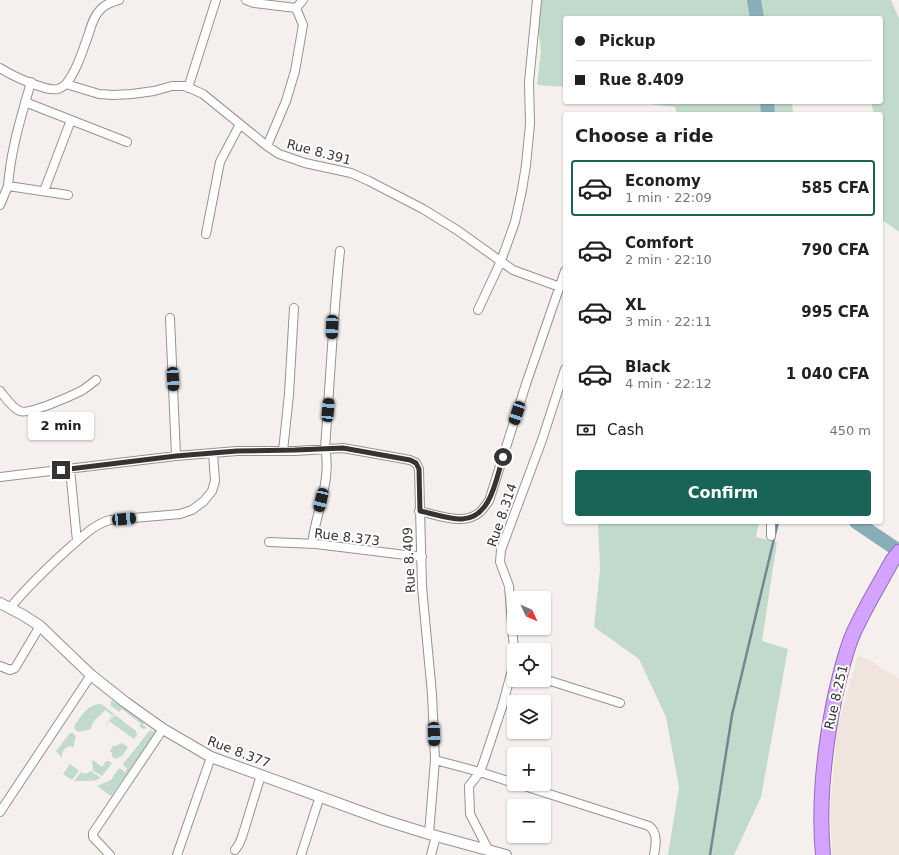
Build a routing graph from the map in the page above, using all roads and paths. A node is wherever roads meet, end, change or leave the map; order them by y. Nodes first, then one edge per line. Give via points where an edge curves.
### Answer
1 (119, 0) edge
2 (216, 0) edge
3 (246, 0) edge
4 (303, 0) edge
5 (537, 0) edge
6 (109, 1) edge
7 (296, 8) junction
8 (0, 68) edge
9 (30, 82) junction
10 (66, 84) junction
11 (188, 88) junction
12 (25, 102) junction
13 (71, 120) junction
14 (240, 124) junction
15 (127, 142) dead end
16 (266, 146) junction
17 (8, 186) junction
18 (44, 190) junction
19 (68, 195) dead end
20 (0, 205) edge
21 (206, 234) dead end
22 (340, 251) dead end
23 (501, 262) junction
24 (563, 278) edge
25 (560, 288) junction
26 (294, 308) dead end
27 (478, 310) dead end
28 (170, 318) dead end
29 (563, 375) edge
30 (96, 380) dead end
31 (0, 392) edge
32 (325, 448) junction
33 (283, 451) junction
34 (214, 453) junction
35 (176, 456) junction
36 (70, 469) junction
37 (0, 477) edge
38 (420, 511) junction
39 (771, 524) edge
40 (771, 536) dead end
41 (77, 541) junction
42 (269, 542) dead end
43 (312, 544) junction
44 (422, 557) junction
45 (896, 557) edge
46 (0, 603) edge
47 (10, 608) junction
48 (40, 626) junction
49 (513, 643) edge
50 (0, 666) edge
51 (91, 675) junction
52 (551, 681) edge
53 (508, 687) edge
54 (620, 704) dead end
55 (163, 729) junction
56 (211, 757) junction
57 (435, 760) junction
58 (480, 772) junction
59 (261, 775) junction
60 (507, 781) edge
61 (540, 791) edge
62 (320, 796) junction
63 (0, 812) edge
64 (432, 835) junction
65 (235, 850) dead end
66 (489, 851) junction
67 (110, 855) edge
68 (177, 855) edge
69 (301, 855) edge
70 (431, 855) edge
71 (506, 855) edge
72 (654, 855) edge
73 (822, 855) edge

1 - 6 street
2 - 11 street
3 - 7 street
4 - 7 street
5 - 23 street via 529,82 530,124 526,165 515,222
6 - 10 street via 93,20 79,62
7 - 16 street via 303,25 295,71 286,101
8 - 9 street, Rue 8.391
9 - 10 street, Rue 8.391 via 50,89 59,89
9 - 12 street
10 - 11 street, Rue 8.391 via 99,94 113,95 154,91 172,86
11 - 14 street, Rue 8.391 via 203,94
12 - 13 street
12 - 17 street via 16,131
13 - 15 street
13 - 18 street
14 - 16 street, Rue 8.391
14 - 21 street via 220,162
16 - 23 street, Rue 8.391 via 293,160 351,173 423,209
17 - 18 street
17 - 20 street
18 - 19 street
22 - 32 street via 332,327
23 - 25 street, Rue 8.391 via 518,272
23 - 27 street
24 - 25 street
25 - 38 street via 489,501 481,512 461,520
26 - 33 street
28 - 35 street
29 - 49 street, Rue 8.314 via 501,550 500,562 509,586
30 - 31 street via 83,390 62,400 27,412 16,409
32 - 33 street, Rue 8.409
32 - 38 street, Rue 8.409 via 351,449 416,463 419,469
32 - 43 street via 327,474
33 - 34 street, Rue 8.409
34 - 35 street, Rue 8.409
34 - 41 street via 215,481 212,491 192,510 180,514 110,520 97,525
35 - 36 street, Rue 8.409
36 - 37 street, Rue 8.409
36 - 41 street
38 - 44 street, Rue 8.409
39 - 40 street
41 - 47 street via 30,584
42 - 43 street, Rue 8.373
43 - 44 street, Rue 8.373
44 - 57 street, Rue 8.409
45 - 73 highway, Rue 8.251 via 853,634 837,688 827,734 823,770
46 - 47 street, Rue 8.377
47 - 48 street, Rue 8.377
48 - 50 street via 15,668 10,670
48 - 51 street, Rue 8.377
51 - 55 street, Rue 8.377
51 - 63 street
52 - 54 street
53 - 58 street
55 - 56 street, Rue 8.377
55 - 67 street via 94,833 93,837
56 - 59 street, Rue 8.377
56 - 68 street
57 - 58 street
57 - 64 street, Rue 8.409
58 - 60 street
58 - 66 street via 469,786 470,814
59 - 62 street, Rue 8.377
59 - 65 street via 242,837
61 - 72 street via 648,826 655,834
62 - 64 street, Rue 8.377
62 - 69 street
64 - 66 street, Rue 8.377
64 - 70 street, Rue 8.409
66 - 71 street, Rue 8.377

